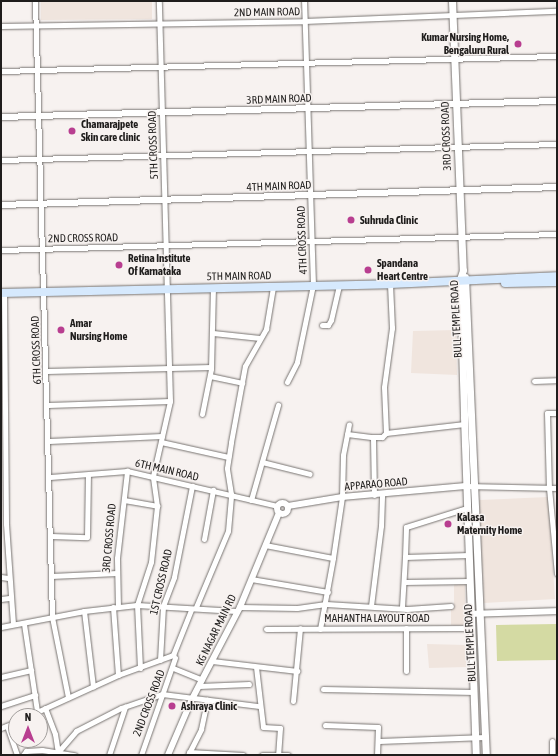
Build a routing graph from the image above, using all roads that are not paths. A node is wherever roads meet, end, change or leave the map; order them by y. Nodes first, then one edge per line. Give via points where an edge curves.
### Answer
1 (35, 1) edge
2 (159, 1) edge
3 (304, 1) edge
4 (452, 1) edge
5 (557, 11) edge
6 (452, 14) junction
7 (304, 22) junction
8 (36, 25) junction
9 (159, 25) junction
10 (1, 26) edge
11 (557, 56) edge
12 (454, 59) junction
13 (306, 63) junction
14 (161, 68) junction
15 (37, 70) junction
16 (1, 71) edge
17 (557, 100) edge
18 (456, 104) junction
19 (308, 108) junction
20 (162, 112) junction
21 (39, 116) junction
22 (1, 117) edge
23 (557, 144) edge
24 (457, 147) junction
25 (309, 152) junction
26 (163, 156) junction
27 (40, 158) junction
28 (1, 160) edge
29 (557, 187) edge
30 (459, 190) junction
31 (311, 195) junction
32 (164, 199) junction
33 (41, 203) junction
34 (1, 205) edge
35 (557, 234) edge
36 (461, 238) junction
37 (312, 242) junction
38 (165, 246) junction
39 (43, 249) junction
40 (1, 250) edge
41 (557, 276) edge
42 (462, 280) junction
43 (557, 282) edge
44 (390, 284) junction
45 (339, 285) junction
46 (273, 286) junction
47 (313, 286) junction
48 (213, 287) junction
49 (167, 288) junction
50 (44, 292) junction
51 (2, 293) edge
52 (322, 325) dead end
53 (213, 333) junction
54 (260, 338) junction
55 (171, 367) junction
56 (211, 367) junction
57 (46, 371) junction
58 (210, 376) junction
59 (534, 380) dead end
60 (557, 380) edge
61 (288, 382) dead end
62 (242, 383) junction
63 (170, 401) junction
64 (48, 405) junction
65 (278, 405) dead end
66 (557, 413) edge
67 (202, 414) dead end
68 (464, 424) junction
69 (349, 425) dead end
70 (386, 433) junction
71 (347, 434) junction
72 (373, 437) junction
73 (161, 439) junction
74 (49, 441) junction
75 (3, 442) edge
76 (228, 457) junction
77 (262, 462) junction
78 (127, 471) junction
79 (310, 474) dead end
80 (88, 475) junction
81 (153, 476) junction
82 (50, 477) junction
83 (192, 486) junction
84 (470, 486) junction
85 (549, 488) junction
86 (557, 488) edge
87 (213, 490) junction
88 (382, 493) junction
89 (231, 494) junction
90 (374, 495) junction
91 (342, 497) junction
92 (124, 500) junction
93 (251, 500) junction
94 (157, 506) junction
95 (277, 506) junction
96 (288, 506) junction
97 (4, 508) edge
98 (467, 508) junction
99 (280, 512) junction
100 (51, 536) junction
101 (4, 538) edge
102 (204, 539) dead end
103 (265, 545) junction
104 (469, 555) junction
105 (405, 557) junction
106 (333, 558) junction
107 (117, 573) junction
108 (557, 574) edge
109 (51, 576) junction
110 (1, 578) edge
111 (8, 578) junction
112 (251, 579) junction
113 (470, 581) junction
114 (404, 582) junction
115 (328, 592) junction
116 (9, 598) junction
117 (1, 599) edge
118 (326, 604) junction
119 (137, 605) junction
120 (163, 606) junction
121 (371, 606) junction
122 (451, 606) dead end
123 (115, 607) junction
124 (402, 607) junction
125 (194, 609) junction
126 (238, 609) junction
127 (557, 610) edge
128 (84, 611) junction
129 (471, 614) junction
130 (479, 614) junction
131 (52, 617) junction
132 (12, 624) junction
133 (24, 624) junction
134 (1, 627) edge
135 (300, 628) junction
136 (406, 628) junction
137 (471, 628) junction
138 (266, 629) dead end
139 (320, 629) junction
140 (175, 658) dead end
141 (160, 660) junction
142 (212, 661) junction
143 (256, 666) junction
144 (140, 668) junction
145 (173, 668) junction
146 (31, 670) junction
147 (297, 671) junction
148 (406, 671) dead end
149 (118, 675) junction
150 (1, 677) edge
151 (202, 680) junction
152 (249, 684) dead end
153 (93, 686) junction
154 (199, 686) junction
155 (323, 689) dead end
156 (474, 692) junction
157 (162, 694) junction
158 (35, 695) junction
159 (68, 697) junction
160 (192, 699) junction
161 (207, 700) junction
162 (294, 701) dead end
163 (1, 706) edge
164 (259, 706) junction
165 (125, 707) junction
166 (37, 708) edge
167 (45, 708) edge
168 (48, 719) edge
169 (325, 725) dead end
170 (7, 726) joint
171 (1, 728) edge
172 (485, 737) junction
173 (476, 738) junction
174 (379, 741) junction
175 (552, 741) dead end
176 (29, 753) edge
177 (58, 754) edge
178 (189, 754) edge
179 (278, 754) edge
180 (17, 755) edge
181 (23, 755) edge
182 (75, 755) edge
183 (109, 755) edge
184 (140, 755) edge
185 (168, 755) edge
186 (243, 755) edge
187 (262, 755) edge
188 (288, 755) edge
189 (378, 755) edge
190 (476, 755) edge
191 (486, 755) edge
192 (552, 755) edge

1 - 8 street, 6TH CROSS ROAD
2 - 9 street, 5TH CROSS ROAD
3 - 7 street, 4TH CROSS ROAD
4 - 6 main road, 3RD CROSS ROAD
5 - 6 street, 2ND MAIN ROAD
6 - 7 street, 2ND MAIN ROAD
6 - 12 main road, 3RD CROSS ROAD
7 - 9 street, 2ND MAIN ROAD
7 - 13 street, 4TH CROSS ROAD
8 - 9 street, 2ND MAIN ROAD
8 - 10 street, 2ND MAIN ROAD
8 - 15 street, 6TH CROSS ROAD
9 - 14 street, 5TH CROSS ROAD
11 - 12 street
12 - 13 street
12 - 18 main road, 3RD CROSS ROAD
13 - 14 street
13 - 19 street, 4TH CROSS ROAD
14 - 15 street
14 - 20 street, 5TH CROSS ROAD
15 - 16 street
15 - 21 street, 6TH CROSS ROAD
17 - 18 street, 3RD MAIN ROAD
18 - 19 street, 3RD MAIN ROAD
18 - 24 main road, 3RD CROSS ROAD
19 - 20 street, 3RD MAIN ROAD
19 - 25 street, 4TH CROSS ROAD
20 - 21 street, 3RD MAIN ROAD
20 - 26 street, 5TH CROSS ROAD
21 - 22 street, 3RD MAIN ROAD
21 - 27 street, 6TH CROSS ROAD
23 - 24 street
24 - 25 street
24 - 30 main road, 3RD CROSS ROAD
25 - 26 street
25 - 31 street, 4TH CROSS ROAD
26 - 27 street
26 - 32 street, 5TH CROSS ROAD
27 - 28 street
27 - 33 street, 6TH CROSS ROAD
29 - 30 street, 4TH MAIN ROAD
30 - 31 street, 4TH MAIN ROAD
30 - 36 main road, 3RD CROSS ROAD
31 - 32 street, 4TH MAIN ROAD
31 - 37 street, 4TH CROSS ROAD
32 - 33 street, 4TH MAIN ROAD
32 - 38 street, 5TH CROSS ROAD
33 - 34 street, 4TH MAIN ROAD
33 - 39 street, 6TH CROSS ROAD
35 - 36 street, 2ND CROSS ROAD
36 - 37 street, 2ND CROSS ROAD
36 - 42 main road, 3RD CROSS ROAD
37 - 38 street, 2ND CROSS ROAD
37 - 47 street, 4TH CROSS ROAD
38 - 39 street, 2ND CROSS ROAD
38 - 49 street, 5TH CROSS ROAD
39 - 40 street, 2ND CROSS ROAD
39 - 50 street, 6TH CROSS ROAD
41 - 42 main road
42 - 43 main road
42 - 44 main road, 5TH MAIN ROAD
42 - 68 main road, BULL TEMPLE ROAD
42 - 84 main road, BULL TEMPLE ROAD
44 - 45 main road, 5TH MAIN ROAD
44 - 70 street via 392,328 384,387
45 - 47 main road, 5TH MAIN ROAD
45 - 52 street via 331,320 328,325
46 - 47 main road, 5TH MAIN ROAD
46 - 48 main road, 5TH MAIN ROAD
46 - 54 street via 266,329
47 - 61 street, 4TH CROSS ROAD via 297,362
48 - 49 main road, 5TH MAIN ROAD
48 - 53 street
49 - 50 main road, 5TH MAIN ROAD
49 - 55 street, 5TH CROSS ROAD
50 - 51 main road, 5TH MAIN ROAD
50 - 57 street, 6TH CROSS ROAD
51 - 75 street
53 - 54 street
53 - 56 street
54 - 62 street via 245,366
55 - 56 street
55 - 57 street
55 - 63 street, 5TH CROSS ROAD
56 - 58 street
57 - 64 street, 6TH CROSS ROAD
58 - 62 street
58 - 67 street
59 - 60 street
62 - 76 street
63 - 64 street
63 - 73 street, 5TH CROSS ROAD
64 - 74 street, 6TH CROSS ROAD
65 - 77 street
66 - 85 street via 547,413
68 - 70 street
68 - 84 main road, BULL TEMPLE ROAD
69 - 71 street
70 - 72 street via 382,437
71 - 72 street
71 - 91 street via 343,455
72 - 90 street
73 - 74 street
73 - 76 street
73 - 81 street, 5TH CROSS ROAD
74 - 82 street, 6TH CROSS ROAD
75 - 97 street
76 - 89 street
77 - 79 street
77 - 93 street
78 - 80 street, 6TH MAIN ROAD
78 - 81 street, 6TH MAIN ROAD
78 - 92 street, 3RD CROSS ROAD
80 - 82 street, 6TH MAIN ROAD
80 - 100 street via 87,537
81 - 83 street, 6TH MAIN ROAD
81 - 94 street, 2ND CROSS ROAD
82 - 100 street, 6TH CROSS ROAD
83 - 87 street, 6TH MAIN ROAD
83 - 120 street, 1ST CROSS ROAD via 174,577
84 - 85 street
84 - 88 street, APPARAO ROAD
84 - 98 main road, BULL TEMPLE ROAD
84 - 130 main road, BULL TEMPLE ROAD
85 - 86 street
85 - 108 street
87 - 89 street, 6TH MAIN ROAD
87 - 102 street
88 - 90 street, APPARAO ROAD
88 - 121 street via 382,526
89 - 93 street, 6TH MAIN ROAD
89 - 125 street via 228,532
90 - 91 street, APPARAO ROAD
91 - 96 street, APPARAO ROAD
91 - 106 street
92 - 94 street
92 - 107 street, 3RD CROSS ROAD
93 - 95 street, 6TH MAIN ROAD
94 - 119 street, 2ND CROSS ROAD via 151,562
95 - 96 street, APPARAO ROAD via 282,502
95 - 99 street
96 - 99 street via 285,512
97 - 101 street
98 - 104 main road, BULL TEMPLE ROAD
98 - 105 street via 406,527
99 - 103 street, KG NAGAR MAIN RD
100 - 109 street, 6TH CROSS ROAD
101 - 111 street
103 - 106 street
103 - 112 street, KG NAGAR MAIN RD
104 - 105 street
104 - 113 main road, BULL TEMPLE ROAD
105 - 114 street
106 - 115 street
107 - 109 street
107 - 123 street, 3RD CROSS ROAD
109 - 131 street, 6TH CROSS ROAD
110 - 111 street
111 - 116 street
112 - 115 street
112 - 126 street, KG NAGAR MAIN RD
113 - 114 street
113 - 129 main road, BULL TEMPLE ROAD
114 - 124 street
115 - 118 street
116 - 117 street
116 - 132 street
118 - 121 street
118 - 126 street via 297,608
118 - 139 street
119 - 120 street
119 - 123 street
119 - 144 street, 2ND CROSS ROAD
120 - 125 street
120 - 141 street, 1ST CROSS ROAD
121 - 124 street
122 - 124 street via 407,609
123 - 128 street
123 - 149 street
125 - 126 street
125 - 141 street via 173,655
126 - 142 street, KG NAGAR MAIN RD
127 - 130 street
128 - 131 street
128 - 153 street
129 - 130 street
129 - 137 main road, BULL TEMPLE ROAD
130 - 172 main road, BULL TEMPLE ROAD
131 - 133 street
131 - 159 street, 6TH CROSS ROAD
132 - 133 street
132 - 134 street
133 - 146 street
135 - 138 street, MAHANTHA LAYOUT ROAD
135 - 139 street, MAHANTHA LAYOUT ROAD
135 - 147 street
136 - 137 street, MAHANTHA LAYOUT ROAD
136 - 139 street, MAHANTHA LAYOUT ROAD
136 - 148 street
137 - 156 main road, BULL TEMPLE ROAD
140 - 145 street, 2ND CROSS ROAD
141 - 144 street
142 - 143 street
142 - 151 street, KG NAGAR MAIN RD
143 - 147 street
143 - 164 street
144 - 149 street
145 - 151 street
145 - 157 street, 2ND CROSS ROAD
146 - 150 street
146 - 158 street
147 - 162 street
149 - 153 street
151 - 154 street, KG NAGAR MAIN RD
152 - 154 street
153 - 159 street
154 - 160 street, KG NAGAR MAIN RD
155 - 156 street
156 - 173 main road, BULL TEMPLE ROAD
157 - 160 street
157 - 165 street
157 - 184 street, 2ND CROSS ROAD
158 - 163 street
158 - 166 street
159 - 167 street
160 - 161 street
160 - 185 street, KG NAGAR MAIN RD
161 - 164 street
161 - 178 street via 201,729
164 - 179 street via 263,727 280,728
165 - 177 street via 76,731
165 - 183 street
168 - 177 street
169 - 174 street via 378,727
170 - 171 street
170 - 180 street
172 - 173 street
172 - 191 main road, BULL TEMPLE ROAD
173 - 174 street
173 - 190 main road, BULL TEMPLE ROAD
174 - 189 street
175 - 192 street
176 - 177 street
176 - 181 street
177 - 182 street
178 - 186 street
179 - 187 street
179 - 188 street

